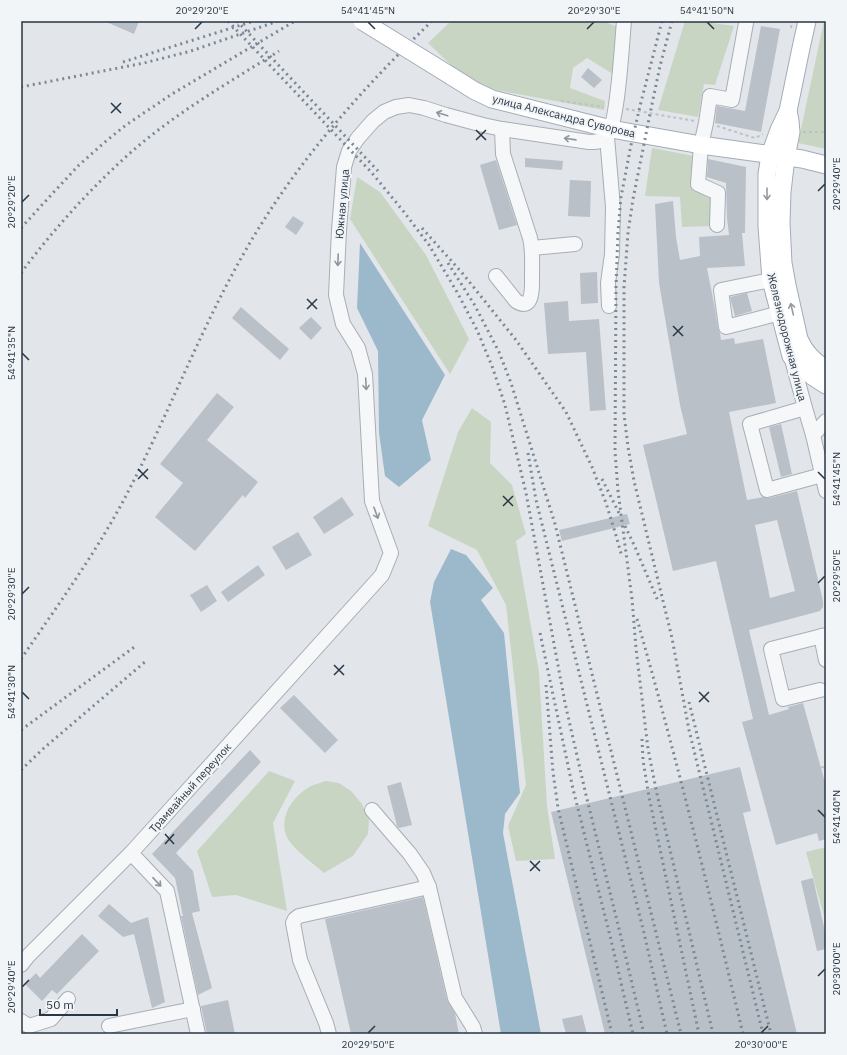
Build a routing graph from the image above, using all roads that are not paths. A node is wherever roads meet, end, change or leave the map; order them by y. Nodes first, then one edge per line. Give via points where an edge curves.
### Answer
1 (362, 21) edge
2 (624, 21) edge
3 (808, 21) edge
4 (746, 23) dead end
5 (502, 129) junction
6 (609, 133) junction
7 (701, 145) junction
8 (778, 156) junction
9 (826, 156) edge
10 (826, 165) edge
11 (718, 225) dead end
12 (576, 244) dead end
13 (532, 248) junction
14 (496, 276) dead end
15 (771, 280) junction
16 (609, 306) dead end
17 (780, 313) junction
18 (797, 351) junction
19 (823, 366) edge
20 (826, 385) edge
21 (805, 408) junction
22 (826, 421) edge
23 (813, 435) junction
24 (822, 475) junction
25 (826, 491) edge
26 (382, 575) joint
27 (823, 636) edge
28 (826, 660) edge
29 (820, 690) dead end
30 (372, 810) dead end
31 (131, 853) junction
32 (429, 887) junction
33 (21, 965) edge
34 (68, 999) dead end
35 (193, 1009) junction
36 (21, 1021) edge
37 (110, 1026) dead end
38 (198, 1034) edge
39 (329, 1034) edge
40 (475, 1034) edge

1 - 6 main road, улица Александра Суворова, bridge via 492,99
2 - 6 street via 616,108
3 - 8 main road, Железнодорожная улица via 788,111 791,132
4 - 7 street via 732,100 710,96
6 -> 5 street, Южная улица via 600,142 589,142
5 - 13 street via 503,154
5 -> 26 street, Южная улица via 446,116 424,108 409,105 396,107 373,120 349,152 344,167 336,295 343,324 358,348 365,374 372,501 391,553
6 - 7 main road, улица Александра Суворова
6 - 16 street via 613,207
7 - 8 main road, улица Александра Суворова
7 - 11 street via 698,184 718,193
8 - 9 main road via 813,153
8 - 10 main road, улица Александра Суворова
8 -> 15 main road, Железнодорожная улица via 767,174
18 -> 8 main road, Железнодорожная улица via 799,340 783,263 782,192
12 - 13 street
13 - 14 street via 532,294 528,302 520,304 516,301
15 - 17 main road, Железнодорожная улица
15 - 17 street via 721,290 726,327
17 - 18 main road, Железнодорожная улица
18 - 19 main road via 807,354
18 - 20 main road via 801,367
18 - 21 street, Железнодорожная улица
21 - 23 street, Железнодорожная улица
21 - 24 street via 750,424 767,490
22 - 23 street
23 - 24 street, Железнодорожная улица
24 - 25 street, Железнодорожная улица
26 - 31 street, Трамвайный переулок
27 - 28 street
27 - 29 street via 771,649 783,699
30 - 32 street via 410,854 423,872
31 - 33 street, Трамвайный переулок via 28,955
31 -> 35 street via 167,891
32 - 39 street via 295,919 293,923 300,960
32 - 40 street via 455,998 474,1027
34 - 36 street via 51,1019 29,1026
35 - 37 street
35 - 38 street

